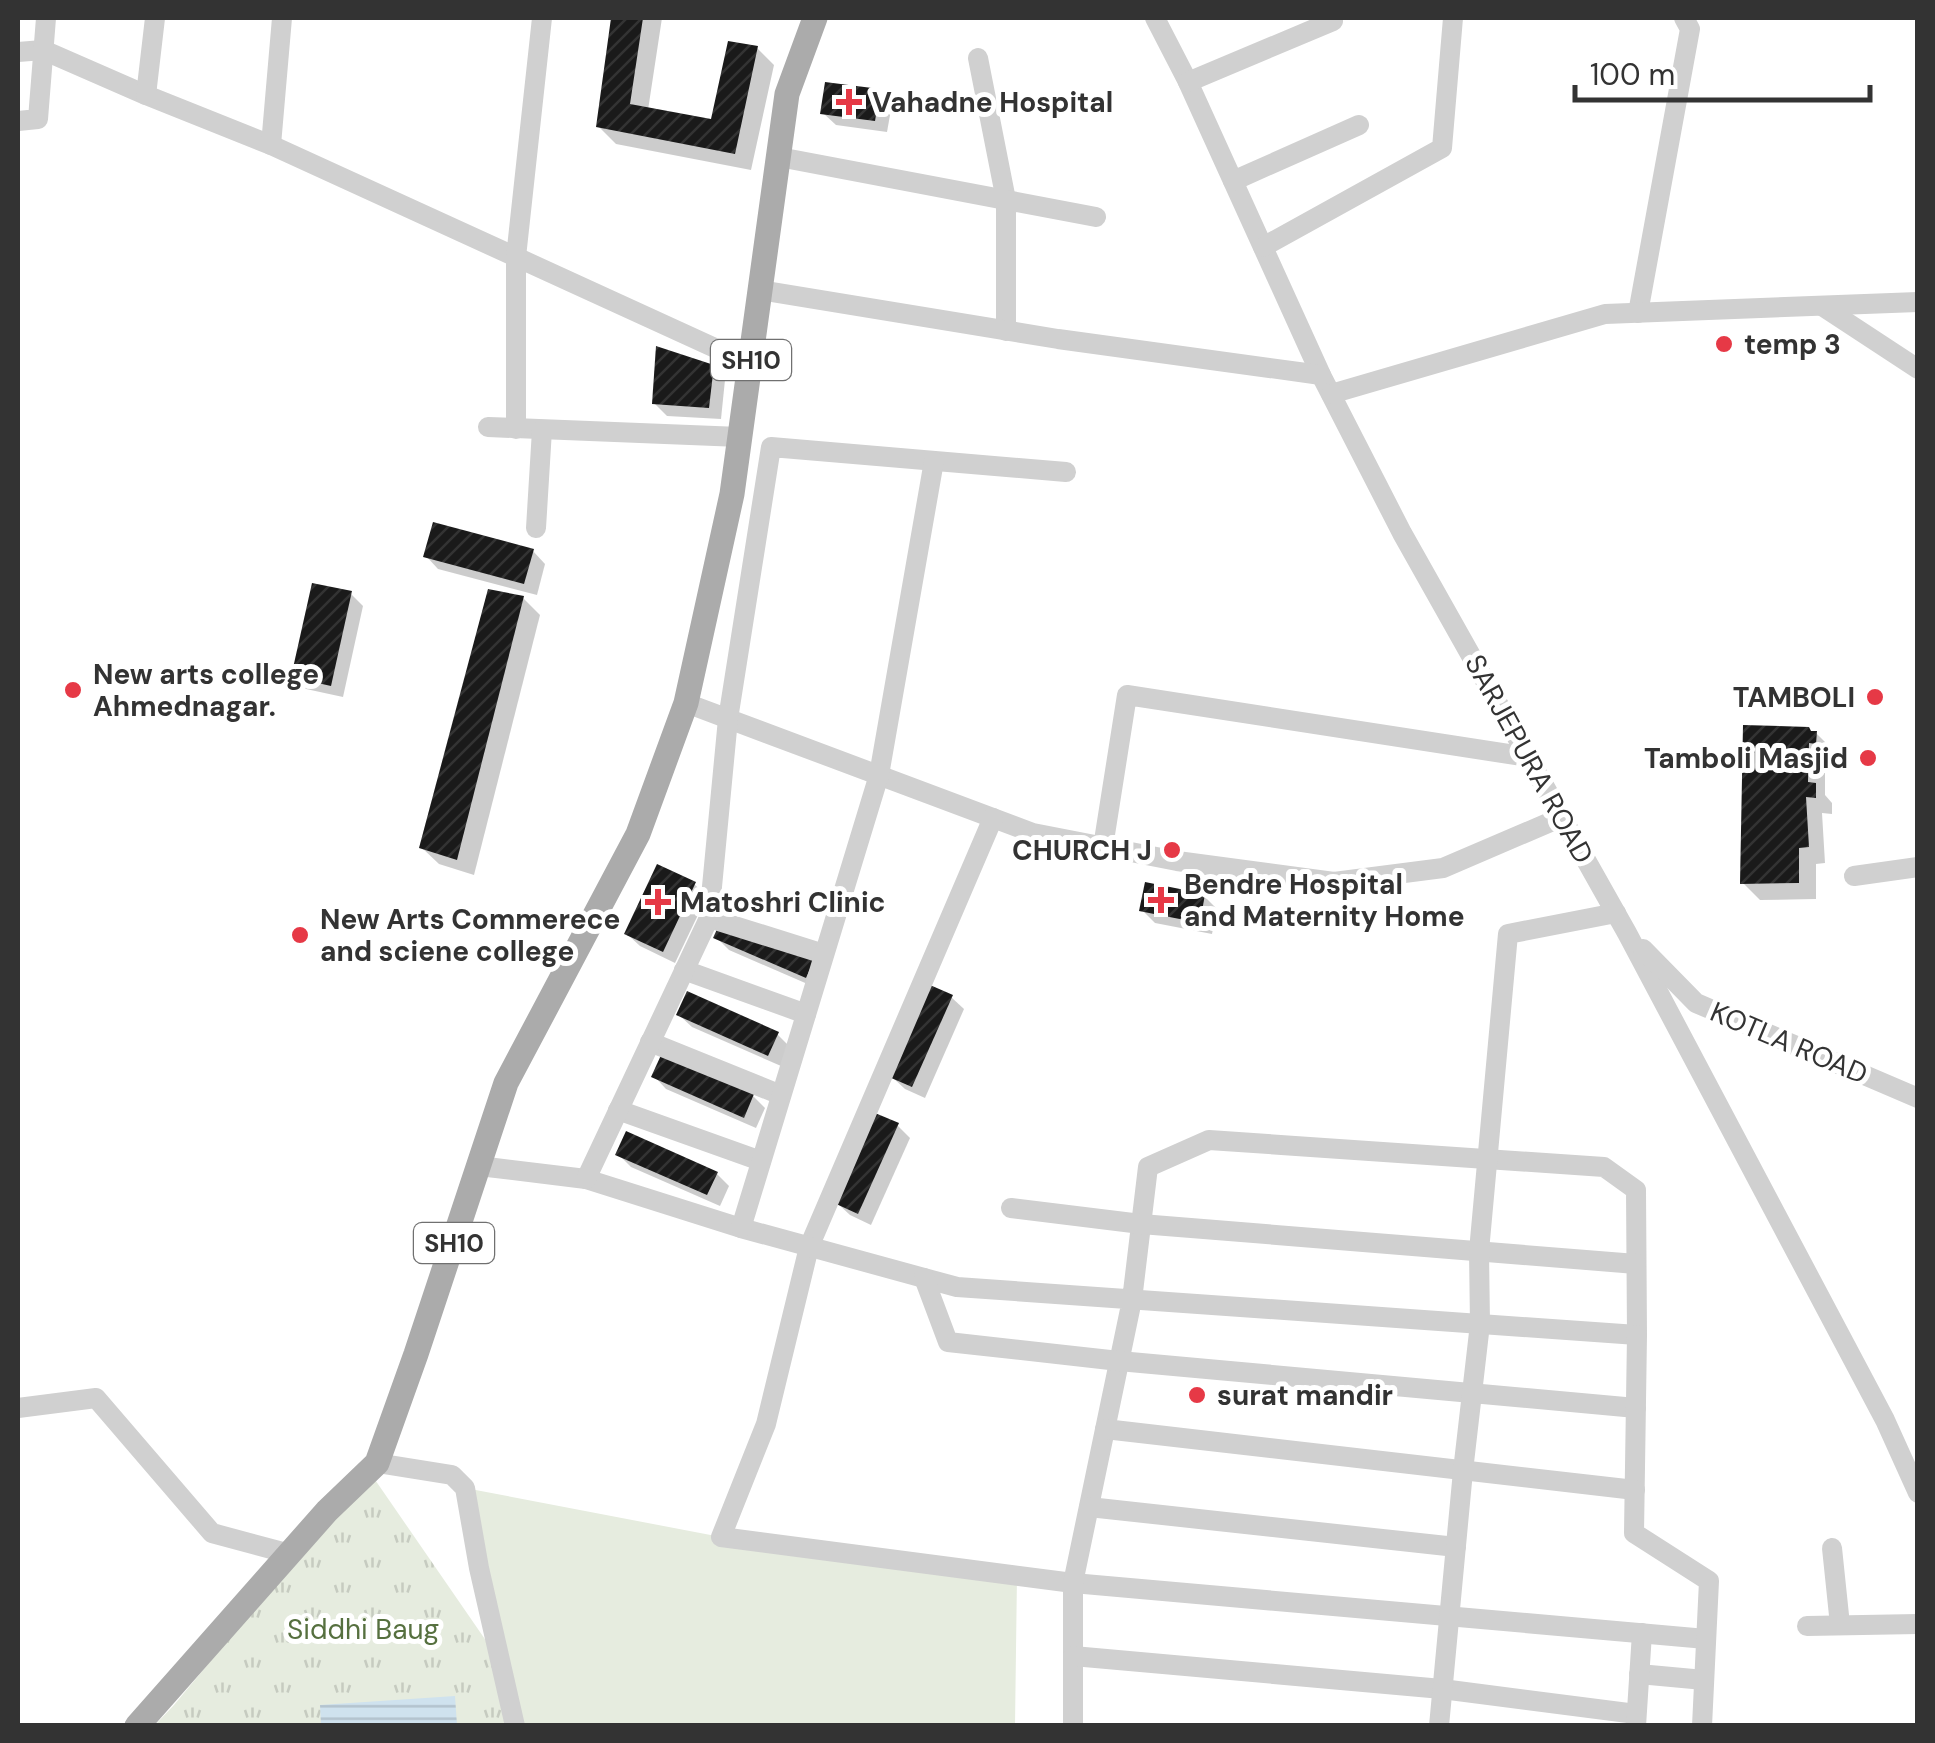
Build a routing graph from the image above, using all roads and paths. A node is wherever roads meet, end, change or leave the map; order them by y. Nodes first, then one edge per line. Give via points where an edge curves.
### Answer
1 (46, 18) edge
2 (155, 18) edge
3 (282, 18) edge
4 (542, 18) edge
5 (815, 18) edge
6 (1155, 18) edge
7 (1452, 18) edge
8 (1684, 18) edge
9 (1333, 21) dead end
10 (43, 50) junction
11 (18, 52) edge
12 (978, 58) dead end
13 (1188, 82) junction
14 (146, 95) junction
15 (18, 121) edge
16 (1359, 124) dead end
17 (271, 145) junction
18 (778, 157) junction
19 (1233, 181) junction
20 (1006, 200) junction
21 (1096, 217) dead end
22 (1263, 247) junction
23 (516, 257) junction
24 (760, 290) junction
25 (1918, 302) edge
26 (1822, 306) junction
27 (1638, 313) junction
28 (1006, 331) junction
29 (750, 364) junction
30 (1918, 368) edge
31 (1326, 384) junction
32 (488, 427) dead end
33 (516, 429) junction
34 (542, 430) junction
35 (740, 437) junction
36 (934, 460) junction
37 (1066, 472) dead end
38 (536, 528) dead end
39 (686, 703) junction
40 (728, 719) junction
41 (1528, 756) junction
42 (879, 776) junction
43 (1562, 817) junction
44 (993, 818) junction
45 (1103, 847) junction
46 (1918, 867) edge
47 (1854, 876) dead end
48 (1616, 913) junction
49 (709, 918) junction
50 (1627, 933) junction
51 (824, 954) junction
52 (684, 970) junction
53 (806, 1014) junction
54 (650, 1042) junction
55 (781, 1095) junction
56 (1918, 1098) edge
57 (618, 1110) junction
58 (1486, 1159) junction
59 (761, 1161) junction
60 (479, 1166) junction
61 (586, 1178) junction
62 (1011, 1208) dead end
63 (1141, 1224) junction
64 (740, 1228) junction
65 (809, 1247) junction
66 (1479, 1252) junction
67 (1636, 1264) junction
68 (924, 1278) junction
69 (1132, 1300) junction
70 (1480, 1324) junction
71 (1637, 1335) junction
72 (1120, 1360) junction
73 (1471, 1393) junction
74 (18, 1408) edge
75 (1636, 1408) junction
76 (1105, 1429) junction
77 (378, 1464) junction
78 (1463, 1470) junction
79 (1635, 1490) junction
80 (1918, 1493) edge
81 (1089, 1507) junction
82 (1456, 1547) junction
83 (1832, 1548) dead end
84 (290, 1554) junction
85 (1073, 1583) junction
86 (1449, 1616) junction
87 (1918, 1624) edge
88 (1840, 1625) junction
89 (1806, 1626) dead end
90 (1642, 1633) junction
91 (1706, 1638) junction
92 (1073, 1656) junction
93 (1640, 1674) junction
94 (1704, 1680) junction
95 (1442, 1689) junction
96 (1636, 1720) edge
97 (137, 1726) edge
98 (515, 1726) edge
99 (1073, 1726) edge
100 (1439, 1726) edge
101 (1702, 1726) edge

1 - 10 street
2 - 14 street
3 - 17 street
4 - 23 street
5 - 18 main road, SH10 via 787,94
6 - 13 street, SARJEPURA ROAD
7 - 22 street via 1442,148
8 - 27 street via 1690,29
9 - 13 street
10 - 11 street
10 - 14 street
10 - 15 street via 38,119
12 - 20 street
13 - 19 street, SARJEPURA ROAD
14 - 17 street
16 - 19 street
17 - 23 street
18 - 20 street
18 - 24 main road, SH10
19 - 22 street, SARJEPURA ROAD
20 - 21 street
20 - 28 street
22 - 31 street, SARJEPURA ROAD
23 - 29 street
23 - 33 street
24 - 28 street
24 - 29 main road, SH10
25 - 26 street
26 - 27 street
26 - 30 street
27 - 31 street via 1605,314
28 - 31 street
29 - 35 main road, SH10
31 - 41 street, SARJEPURA ROAD
32 - 33 street
33 - 34 street
34 - 35 street
34 - 38 street
35 - 39 main road, SH10
36 - 37 street
36 - 40 street via 771,446
36 - 42 street
39 - 40 street
39 - 60 main road, SH10 via 638,834 506,1084
40 - 42 street
40 - 49 street
41 - 43 street, SARJEPURA ROAD
41 - 45 street via 1128,695
42 - 44 street
42 - 51 street
43 - 45 street via 1443,868 1334,882
43 - 48 street, SARJEPURA ROAD
44 - 45 street
44 - 65 street
46 - 47 street
48 - 50 street, SARJEPURA ROAD
48 - 58 street via 1508,934
49 - 51 street
49 - 52 street
50 - 56 street, KOTLA ROAD via 1696,1003
50 - 80 street, SARJEPURA ROAD via 1886,1420
51 - 53 street
52 - 53 street
52 - 54 street
53 - 55 street
54 - 55 street
54 - 57 street
55 - 59 street
57 - 59 street
57 - 61 street
58 - 63 street via 1209,1140 1148,1167
58 - 66 street
58 - 67 street via 1604,1167 1636,1190
59 - 64 street
60 - 61 street
60 - 77 main road, SH10
61 - 64 street
62 - 63 street
63 - 66 street
63 - 69 street
64 - 65 street
65 - 68 street
65 - 85 street via 766,1424 721,1537
66 - 67 street
66 - 70 street
67 - 71 street
68 - 69 street via 956,1287
68 - 72 street via 948,1342
69 - 70 street
69 - 72 street
70 - 71 street
70 - 73 street
71 - 75 street
72 - 73 street
72 - 76 street
73 - 75 street
73 - 78 street
74 - 84 street via 96,1398 212,1533
75 - 79 street
76 - 78 street
76 - 81 street
77 - 84 main road, SH10
77 - 98 street via 452,1476 465,1488
78 - 79 street
78 - 82 street
79 - 91 street via 1634,1534 1709,1581
81 - 82 street
81 - 85 street
82 - 86 street
83 - 88 street
84 - 97 main road, SH10
85 - 86 street
85 - 92 street
86 - 90 street
86 - 95 street
87 - 88 street
88 - 89 street
90 - 91 street
90 - 93 street
91 - 94 street
92 - 95 street
92 - 99 street
93 - 94 street
93 - 96 street
94 - 101 street
95 - 96 street
95 - 100 street

